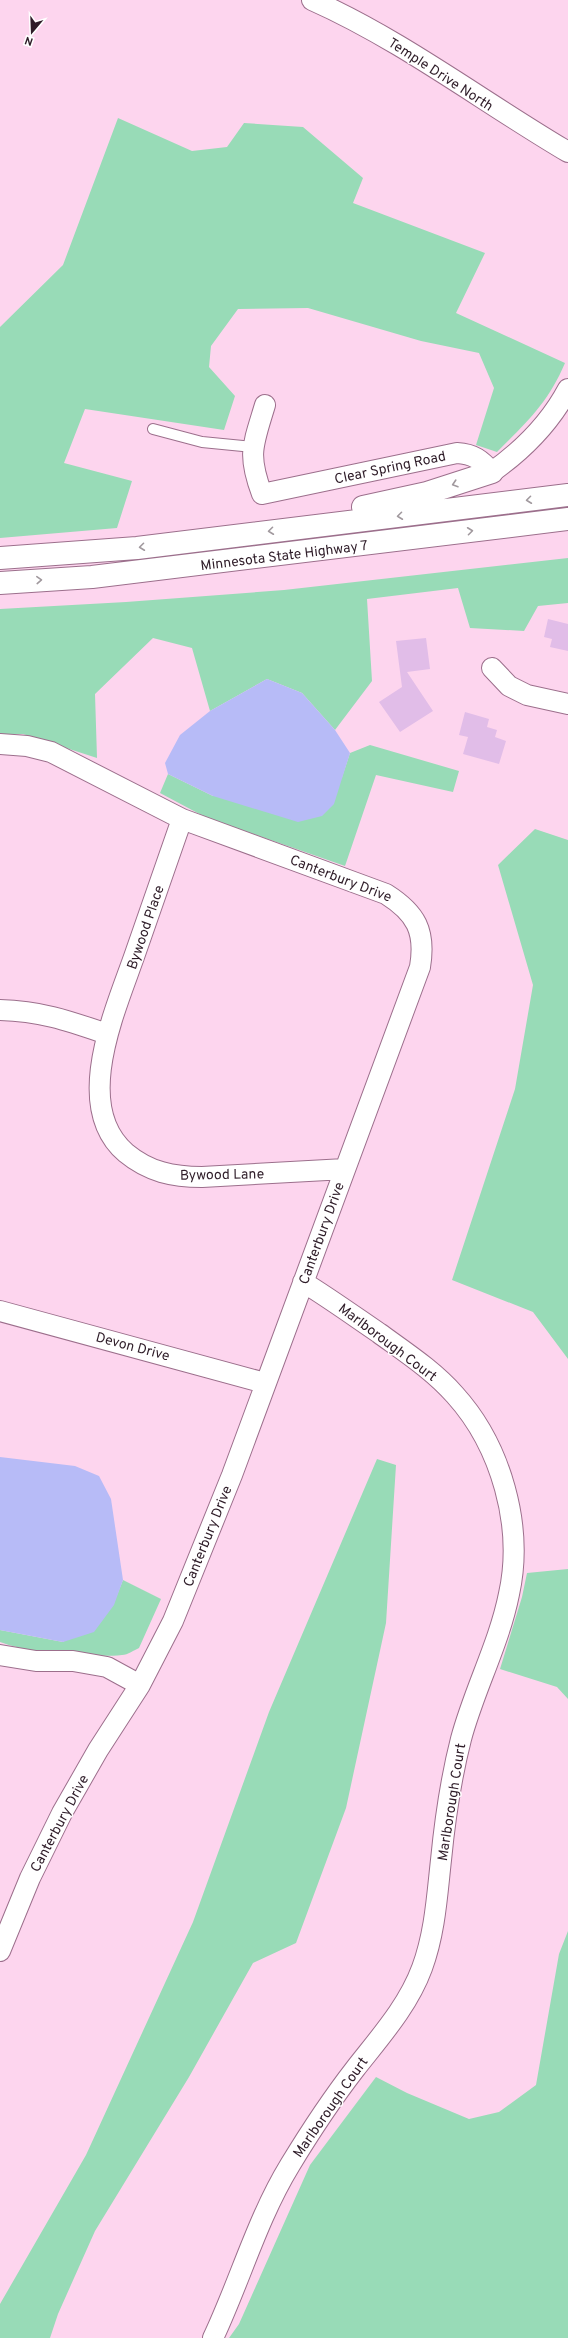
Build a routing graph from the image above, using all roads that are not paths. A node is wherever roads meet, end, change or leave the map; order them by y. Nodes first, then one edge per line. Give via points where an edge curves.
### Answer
1 (320, 1) edge
2 (568, 152) edge
3 (568, 390) edge
4 (265, 406) dead end
5 (153, 429) dead end
6 (253, 448) junction
7 (492, 472) junction
8 (568, 495) edge
9 (568, 519) edge
10 (295, 528) junction
11 (0, 558) edge
12 (0, 583) edge
13 (492, 668) dead end
14 (568, 704) edge
15 (0, 744) edge
16 (182, 819) junction
17 (0, 1010) edge
18 (107, 1034) junction
19 (345, 1169) junction
20 (303, 1282) junction
21 (0, 1311) edge
22 (265, 1383) junction
23 (0, 1655) edge
24 (140, 1685) junction
25 (0, 1950) edge
26 (213, 2338) edge

1 - 2 street, Temple Drive North via 379,34
3 - 7 street via 545,424 510,460
4 - 6 street, Clear Spring Road
5 - 6 lane via 202,442
6 - 7 street, Clear Spring Road via 252,461 262,494 457,453 468,453 478,457
7 -> 10 main road via 427,493 312,517
8 -> 10 main road, Minnesota State Highway 7
12 -> 9 main road, Minnesota State Highway 7 via 92,578
10 -> 11 main road, Minnesota State Highway 7 via 93,553
13 - 14 street via 510,686 527,695
15 - 16 street, Canterbury Drive via 27,746 51,752
16 - 18 street, Bywood Place
16 - 19 street, Canterbury Drive via 386,894 402,904 421,932 423,950 420,967
17 - 18 street via 54,1016
18 - 19 street, Bywood Lane via 99,1082 100,1104 106,1128 120,1148 139,1164 160,1173 184,1177
19 - 20 street, Canterbury Drive
20 - 22 street, Canterbury Drive
20 - 26 street, Marlborough Court via 425,1367 455,1395 480,1430 498,1468 510,1508 513,1550 511,1585 499,1632 461,1738 449,1798 433,1927 422,1969 402,2009 319,2117 287,2168 260,2223 230,2304
21 - 22 street, Devon Drive
22 - 24 street, Canterbury Drive via 232,1475 173,1621
23 - 24 street via 36,1661 73,1661 107,1667
24 - 25 street, Canterbury Drive via 98,1750 62,1813 30,1878

